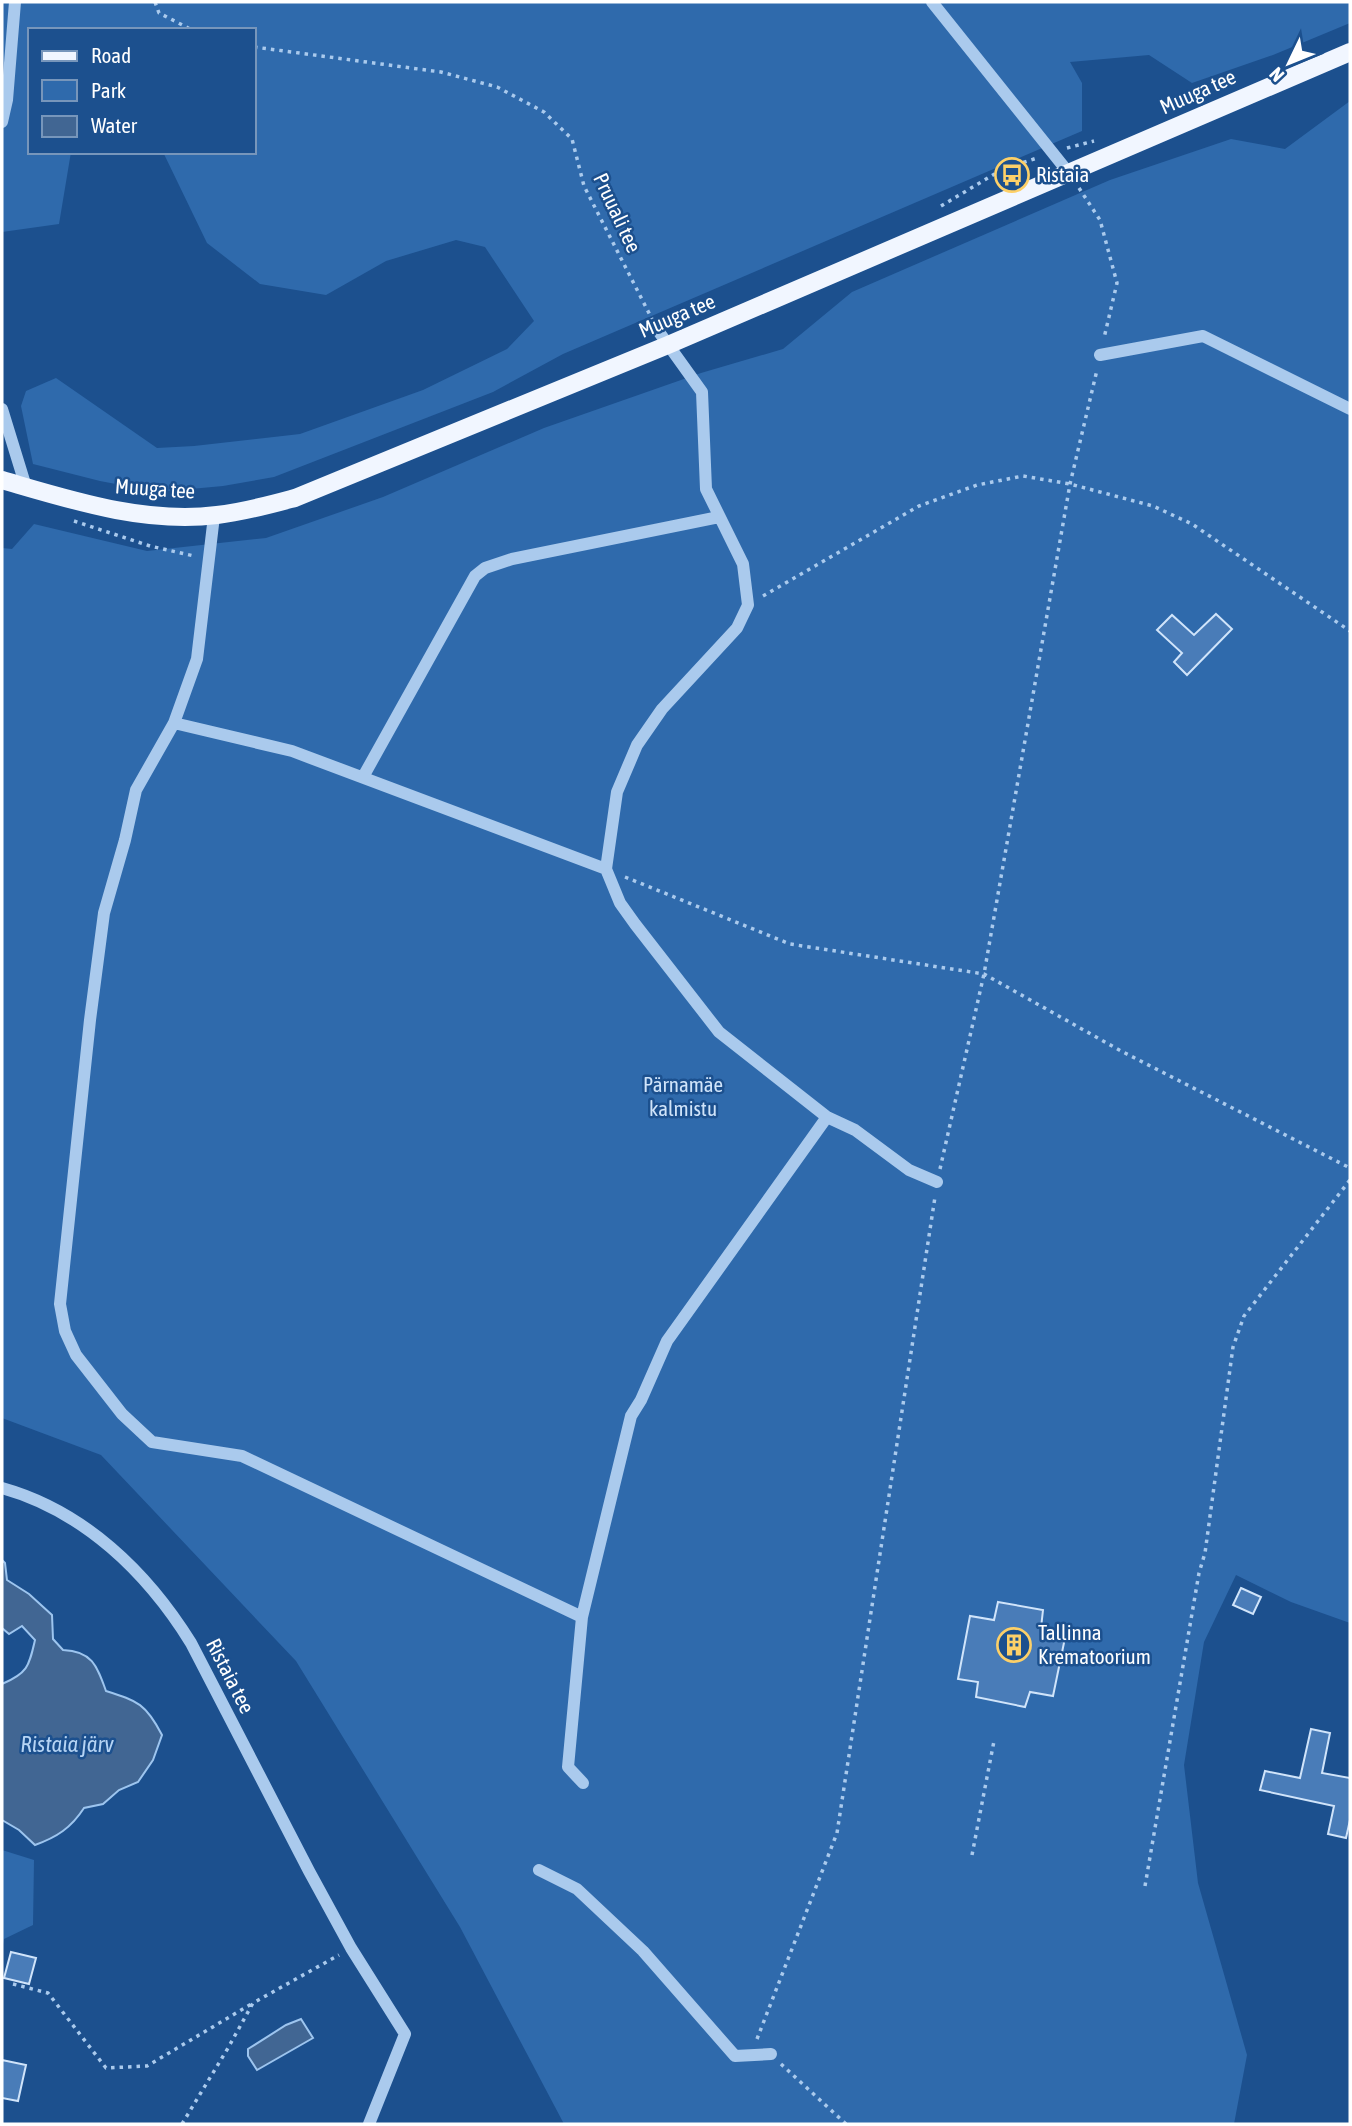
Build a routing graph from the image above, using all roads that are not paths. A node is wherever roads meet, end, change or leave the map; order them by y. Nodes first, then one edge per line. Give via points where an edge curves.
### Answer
1 (15, 2) edge
2 (932, 2) edge
3 (1350, 52) edge
4 (2, 122) edge
5 (1068, 172) junction
6 (663, 338) junction
7 (1100, 355) road end
8 (2, 409) edge
9 (1350, 409) edge
10 (2, 480) edge
11 (26, 487) junction
12 (214, 516) junction
13 (719, 517) junction
14 (174, 723) junction
15 (363, 777) junction
16 (606, 869) junction
17 (827, 1117) junction
18 (937, 1182) road end
19 (2, 1488) edge
20 (582, 1617) junction
21 (583, 1783) dead end
22 (539, 1870) dead end
23 (771, 2054) road end
24 (369, 2124) edge

1 - 4 street
2 - 5 street
3 - 5 main road, Muuga tee
5 - 6 main road, Muuga tee
6 - 12 main road, Muuga tee via 295,498
6 - 13 street via 702,392 706,489
7 - 9 street via 1203,336
8 - 11 street
10 - 11 main road, Muuga tee
11 - 12 main road, Muuga tee via 95,507 148,516
12 - 14 street via 197,659
13 - 15 street via 485,568 475,576
13 - 16 street via 743,564 748,605 737,628 662,709 637,745 617,792
14 - 15 street via 292,751
14 - 20 street via 136,790 104,912 60,1304 65,1331 76,1355 122,1415 152,1442 242,1456
15 - 16 street
16 - 17 street via 620,903 719,1032
17 - 18 street via 855,1130 909,1170
17 - 20 street via 667,1342 631,1416
19 - 24 street, Ristaia tee via 45,1505 127,1560 191,1643 351,1948 405,2034
20 - 21 street via 568,1767
22 - 23 street via 577,1889 643,1951 735,2056

